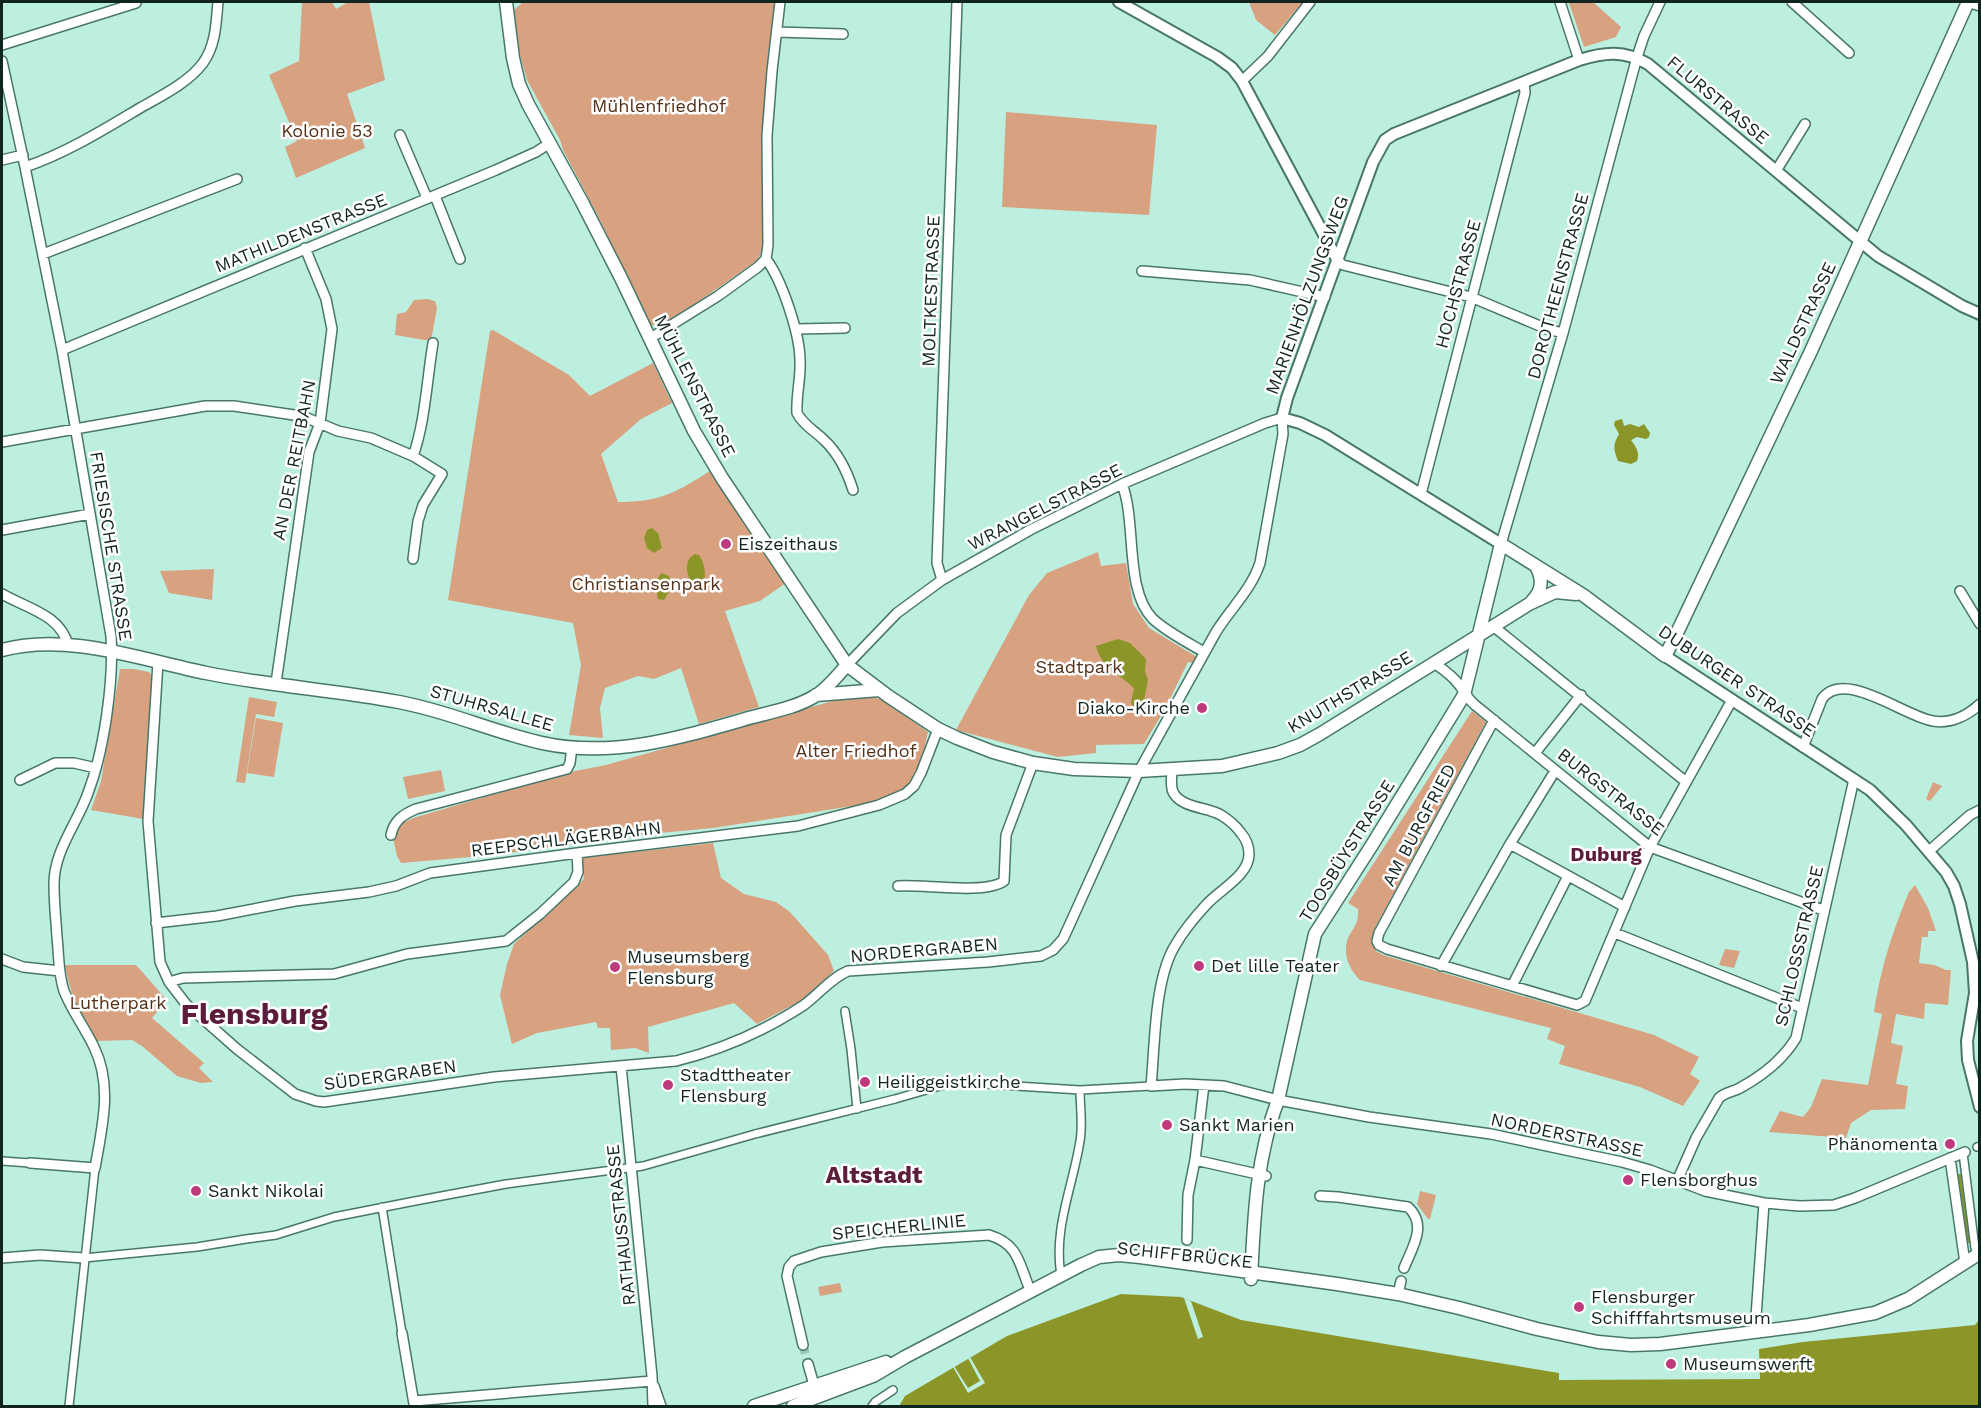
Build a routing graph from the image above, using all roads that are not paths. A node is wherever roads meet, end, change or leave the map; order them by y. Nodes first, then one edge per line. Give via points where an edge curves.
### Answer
1 (218, 2) edge
2 (506, 2) edge
3 (780, 2) edge
4 (957, 2) edge
5 (1119, 2) edge
6 (1310, 2) edge
7 (1560, 2) edge
8 (1660, 2) edge
9 (1792, 2) edge
10 (136, 3) dead end
11 (1971, 3) edge
12 (777, 32) junction
13 (843, 34) dead end
14 (2, 45) edge
15 (1849, 53) dead end
16 (1637, 57) junction
17 (1579, 60) junction
18 (2, 61) edge
19 (1242, 81) junction
20 (1524, 83) junction
21 (1805, 124) dead end
22 (400, 135) dead end
23 (550, 143) junction
24 (23, 155) junction
25 (2, 160) edge
26 (25, 167) junction
27 (1776, 171) junction
28 (237, 179) dead end
29 (431, 197) junction
30 (1860, 242) junction
31 (305, 248) junction
32 (43, 254) junction
33 (460, 259) dead end
34 (766, 259) junction
35 (1338, 261) junction
36 (1142, 271) dead end
37 (1325, 297) junction
38 (1472, 297) junction
39 (1980, 314) edge
40 (845, 328) dead end
41 (796, 329) junction
42 (1563, 333) junction
43 (650, 339) junction
44 (433, 343) dead end
45 (62, 350) junction
46 (1282, 418) junction
47 (320, 423) junction
48 (76, 430) junction
49 (2, 442) edge
50 (413, 456) junction
51 (1122, 484) junction
52 (853, 490) dead end
53 (1421, 494) junction
54 (90, 514) junction
55 (2, 530) edge
56 (1501, 544) junction
57 (413, 560) dead end
58 (1536, 565) junction
59 (942, 580) junction
60 (1960, 591) dead end
61 (2, 594) edge
62 (1583, 595) junction
63 (1529, 604) junction
64 (1980, 624) edge
65 (1493, 626) junction
66 (1480, 634) junction
67 (68, 646) junction
68 (2, 650) edge
69 (112, 650) junction
70 (1204, 652) junction
71 (1665, 656) junction
72 (158, 662) junction
73 (1434, 663) junction
74 (847, 665) junction
75 (276, 683) junction
76 (879, 690) junction
77 (816, 695) junction
78 (1464, 695) junction
79 (1581, 695) junction
80 (1732, 700) junction
81 (1980, 704) edge
82 (1494, 720) junction
83 (938, 729) junction
84 (572, 747) junction
85 (1803, 747) junction
86 (1534, 753) junction
87 (1033, 763) junction
88 (96, 768) junction
89 (1172, 769) junction
90 (1139, 771) junction
91 (1555, 771) junction
92 (1854, 779) junction
93 (20, 780) dead end
94 (1685, 782) junction
95 (1980, 810) edge
96 (391, 834) dead end
97 (1510, 844) junction
98 (1650, 847) junction
99 (1929, 851) junction
100 (577, 853) junction
101 (1568, 876) junction
102 (898, 886) dead end
103 (1625, 907) junction
104 (1824, 910) junction
105 (156, 923) junction
106 (1615, 933) junction
107 (2, 959) edge
108 (1442, 966) junction
109 (60, 971) junction
110 (169, 982) junction
111 (1512, 986) junction
112 (1802, 1008) junction
113 (845, 1011) dead end
114 (621, 1066) junction
115 (1204, 1084) junction
116 (1151, 1086) junction
117 (1080, 1090) junction
118 (1278, 1100) junction
119 (1979, 1102) edge
120 (857, 1109) junction
121 (1964, 1152) joint
122 (1950, 1158) junction
123 (1195, 1160) junction
124 (2, 1161) edge
125 (30, 1163) joint
126 (95, 1168) junction
127 (632, 1169) junction
128 (1262, 1175) junction
129 (1677, 1181) junction
130 (1320, 1196) dead end
131 (1764, 1203) junction
132 (382, 1207) junction
133 (1980, 1208) edge
134 (1971, 1213) junction
135 (1187, 1240) dead end
136 (1977, 1251) edge
137 (2, 1258) edge
138 (84, 1258) junction
139 (1965, 1263) junction
140 (1404, 1268) dead end
141 (1061, 1275) junction
142 (1251, 1275) junction
143 (1401, 1281) dead end
144 (1030, 1290) junction
145 (1398, 1294) junction
146 (1520, 1326) junction
147 (1755, 1331) junction
148 (402, 1333) joint
149 (803, 1346) tunnel mouth
150 (808, 1364) tunnel mouth
151 (652, 1381) junction
152 (893, 1390) dead end
153 (816, 1392) junction
154 (414, 1404) edge
155 (69, 1407) edge
156 (653, 1407) edge
157 (661, 1407) edge
158 (754, 1407) edge
159 (793, 1407) edge
160 (872, 1407) edge

1 - 26 street via 211,48 204,63 189,77 92,136
2 - 23 main road, MÜHLENSTRASSE via 519,84
3 - 12 street
4 - 59 street, MOLTKESTRASSE via 937,563
5 - 19 street via 1217,57
6 - 19 street via 1268,56
7 - 17 street
8 - 16 street, DOROTHEENSTRASSE
9 - 15 street
10 - 14 street
11 - 30 main road, WALDSTRASSE
12 - 13 street
12 - 34 street via 768,115
16 - 17 street, MARIENHÖLZUNGSWEG via 1611,53
16 - 27 street, FLURSTRASSE
16 - 42 street, DOROTHEENSTRASSE
17 - 20 street, MARIENHÖLZUNGSWEG
18 - 24 street, FRIESISCHE STRASSE
19 - 35 street
20 - 35 street, MARIENHÖLZUNGSWEG via 1385,140 1372,162
20 - 38 street, HOCHSTRASSE via 1525,93
21 - 27 street, FLURSTRASSE
22 - 29 street
23 - 29 street, MATHILDENSTRASSE
23 - 43 main road, MÜHLENSTRASSE
24 - 25 street
24 - 26 street, FRIESISCHE STRASSE
26 - 32 street, FRIESISCHE STRASSE
27 - 30 street, FLURSTRASSE
28 - 32 street
29 - 31 street, MATHILDENSTRASSE
29 - 33 street
30 - 39 street, FLURSTRASSE via 1917,280
30 - 71 main road, WALDSTRASSE
31 - 45 street, MATHILDENSTRASSE
31 - 47 street, AN DER REITBAHN via 331,314
32 - 45 street, FRIESISCHE STRASSE
34 - 41 street
34 - 43 street via 718,296
35 - 37 street, MARIENHÖLZUNGSWEG
35 - 38 street
36 - 37 street via 1250,280
37 - 46 street, MARIENHÖLZUNGSWEG
38 - 42 street
38 - 53 street, HOCHSTRASSE
40 - 41 street
41 - 52 street via 800,358 797,413 806,427 838,456
42 - 56 street, DOROTHEENSTRASSE
43 - 74 main road, MÜHLENSTRASSE via 699,440
44 - 50 street via 421,431
45 - 48 street, FRIESISCHE STRASSE
46 - 51 street, WRANGELSTRASSE
46 - 53 street, DUBURGER STRASSE via 1325,435
46 - 70 street, MARIENHÖLZUNGSWEG via 1283,434 1256,578
47 - 48 street via 294,415 219,405
47 - 50 street via 377,440
47 - 75 street, AN DER REITBAHN via 309,452
48 - 49 street
48 - 54 street, FRIESISCHE STRASSE
50 - 57 street via 442,474 423,505
51 - 59 street, WRANGELSTRASSE
51 - 70 street via 1137,587 1144,608 1164,627
53 - 56 street, DUBURGER STRASSE
54 - 55 street
54 - 69 street, FRIESISCHE STRASSE
56 - 58 main road, DUBURGER STRASSE
56 - 66 main road, TOOSBÜYSTRASSE
58 - 62 main road, DUBURGER STRASSE
58 - 63 main road via 1540,590
59 - 74 street, WRANGELSTRASSE via 897,613
60 - 64 street
61 - 67 street via 52,619 60,626
62 - 63 main road, KNUTHSTRASSE via 1556,592
62 - 71 main road, DUBURGER STRASSE
63 - 65 main road, KNUTHSTRASSE
65 - 66 main road, KNUTHSTRASSE
65 - 79 street
66 - 73 main road, KNUTHSTRASSE
66 - 78 main road, TOOSBÜYSTRASSE
67 - 68 main road, STUHRSALLEE via 25,645
67 - 69 main road, STUHRSALLEE
69 - 72 main road, STUHRSALLEE
69 - 88 street, FRIESISCHE STRASSE
70 - 90 street, MARIENHÖLZUNGSWEG
71 - 80 street, DUBURGER STRASSE
72 - 75 main road, STUHRSALLEE via 208,674
72 - 105 street, SÜDERGRABEN via 148,821
73 - 78 street, BURGSTRASSE via 1448,673
73 - 89 main road, KNUTHSTRASSE via 1300,745 1232,765
74 - 76 main road, MÜHLENSTRASSE
74 - 77 main road, STUHRSALLEE
75 - 84 main road, STUHRSALLEE via 399,702 517,736
76 - 77 main road
76 - 83 main road, MÜHLENSTRASSE
77 - 84 main road, STUHRSALLEE via 787,707 652,744 606,749
78 - 82 street, BURGSTRASSE
78 - 118 main road, TOOSBÜYSTRASSE via 1315,934
79 - 86 street
79 - 94 street
80 - 85 street, DUBURGER STRASSE
80 - 94 street
81 - 85 street via 1943,722 1914,716 1871,695 1834,689 1822,699
82 - 86 street, BURGSTRASSE
82 - 108 street, AM BURGFRIED via 1377,941 1379,945
83 - 87 main road, KNUTHSTRASSE via 987,750
83 - 100 street, REEPSCHLÄGERBAHN via 914,786 897,799 798,826
84 - 96 street via 567,769 416,809 400,818
85 - 92 street, DUBURGER STRASSE
86 - 91 street, BURGSTRASSE
87 - 90 main road, KNUTHSTRASSE
87 - 102 street via 1006,835 1004,881 999,885 962,888
88 - 93 street via 56,763
88 - 109 street, FRIESISCHE STRASSE via 55,870
89 - 90 main road, KNUTHSTRASSE
89 - 116 street via 1171,784 1178,798 1229,820 1248,844 1249,854 1239,875 1208,902 1167,961 1161,980
90 - 114 street, NORDERGRABEN via 1063,939 1053,950 1041,956 988,962 848,971 804,1005 758,1031 693,1057
91 - 97 street
91 - 98 street, BURGSTRASSE
92 - 99 street, DUBURGER STRASSE via 1883,800
92 - 104 street, SCHLOSSSTRASSE
94 - 98 street
95 - 99 street
97 - 101 street
97 - 108 street
98 - 103 street
98 - 104 street, BURGSTRASSE
99 - 119 street, DUBURGER STRASSE via 1954,886 1973,963 1975,993 1967,1041
100 - 105 street, REEPSCHLÄGERBAHN via 430,873 369,891
100 - 110 street via 579,872 574,882 506,941 407,954 334,974 183,978
101 - 103 street
101 - 111 street
103 - 106 street
104 - 112 street, SCHLOSSSTRASSE
105 - 110 street, SÜDERGRABEN via 160,962
106 - 111 street via 1581,1005
106 - 112 street
107 - 109 street via 23,967
108 - 111 street
109 - 126 street, FRIESISCHE STRASSE via 72,1010 100,1059 104,1081 106,1103
110 - 114 street, SÜDERGRABEN via 186,1004 244,1054 295,1094 316,1101 494,1077
112 - 129 street, SCHLOSSSTRASSE via 1798,1033 1791,1046 1764,1073 1719,1098
113 - 120 street
114 - 127 street, RATHAUSSTRASSE
115 - 116 street, NORDERSTRASSE
115 - 118 street, NORDERSTRASSE
115 - 123 street
116 - 117 street
117 - 120 street via 954,1082
117 - 141 street via 1079,1144 1061,1223
118 - 128 main road, TOOSBÜYSTRASSE via 1270,1122
118 - 129 street, NORDERSTRASSE via 1491,1134 1622,1162
120 - 127 street
121 - 122 street, NORDERSTRASSE
121 - 134 street
122 - 131 street, NORDERSTRASSE via 1834,1205
122 - 139 street
123 - 128 street
123 - 135 street via 1188,1196
124 - 125 street
125 - 126 street
126 - 138 street
127 - 132 street via 506,1184
127 - 151 street, RATHAUSSTRASSE
128 - 142 main road, TOOSBÜYSTRASSE via 1260,1234
129 - 131 street, NORDERSTRASSE
130 - 140 street via 1408,1207 1418,1229
131 - 147 street
132 - 138 street via 276,1234 197,1247
132 - 148 street
133 - 134 street
134 - 136 street
136 - 139 main road, SCHIFFBRÜCKE
137 - 138 street
138 - 155 street
139 - 147 main road, SCHIFFBRÜCKE via 1908,1299 1875,1313
141 - 142 main road, SCHIFFBRÜCKE via 1119,1263
141 - 144 main road, SCHIFFBRÜCKE
142 - 145 main road, SCHIFFBRÜCKE
142 - 146 main road, SCHIFFBRÜCKE
143 - 145 street
144 - 149 street, SPEICHERLINIE via 1015,1251 989,1235 882,1242 821,1252 794,1261 787,1276
144 - 153 main road, SCHIFFBRÜCKE via 873,1376
145 - 146 main road, SCHIFFBRÜCKE
146 - 147 main road, SCHIFFBRÜCKE via 1631,1345
148 - 154 street
150 - 153 street
151 - 154 street
151 - 156 street, RATHAUSSTRASSE
151 - 157 street, RATHAUSSTRASSE
152 - 160 street
153 - 158 main road
153 - 159 main road

